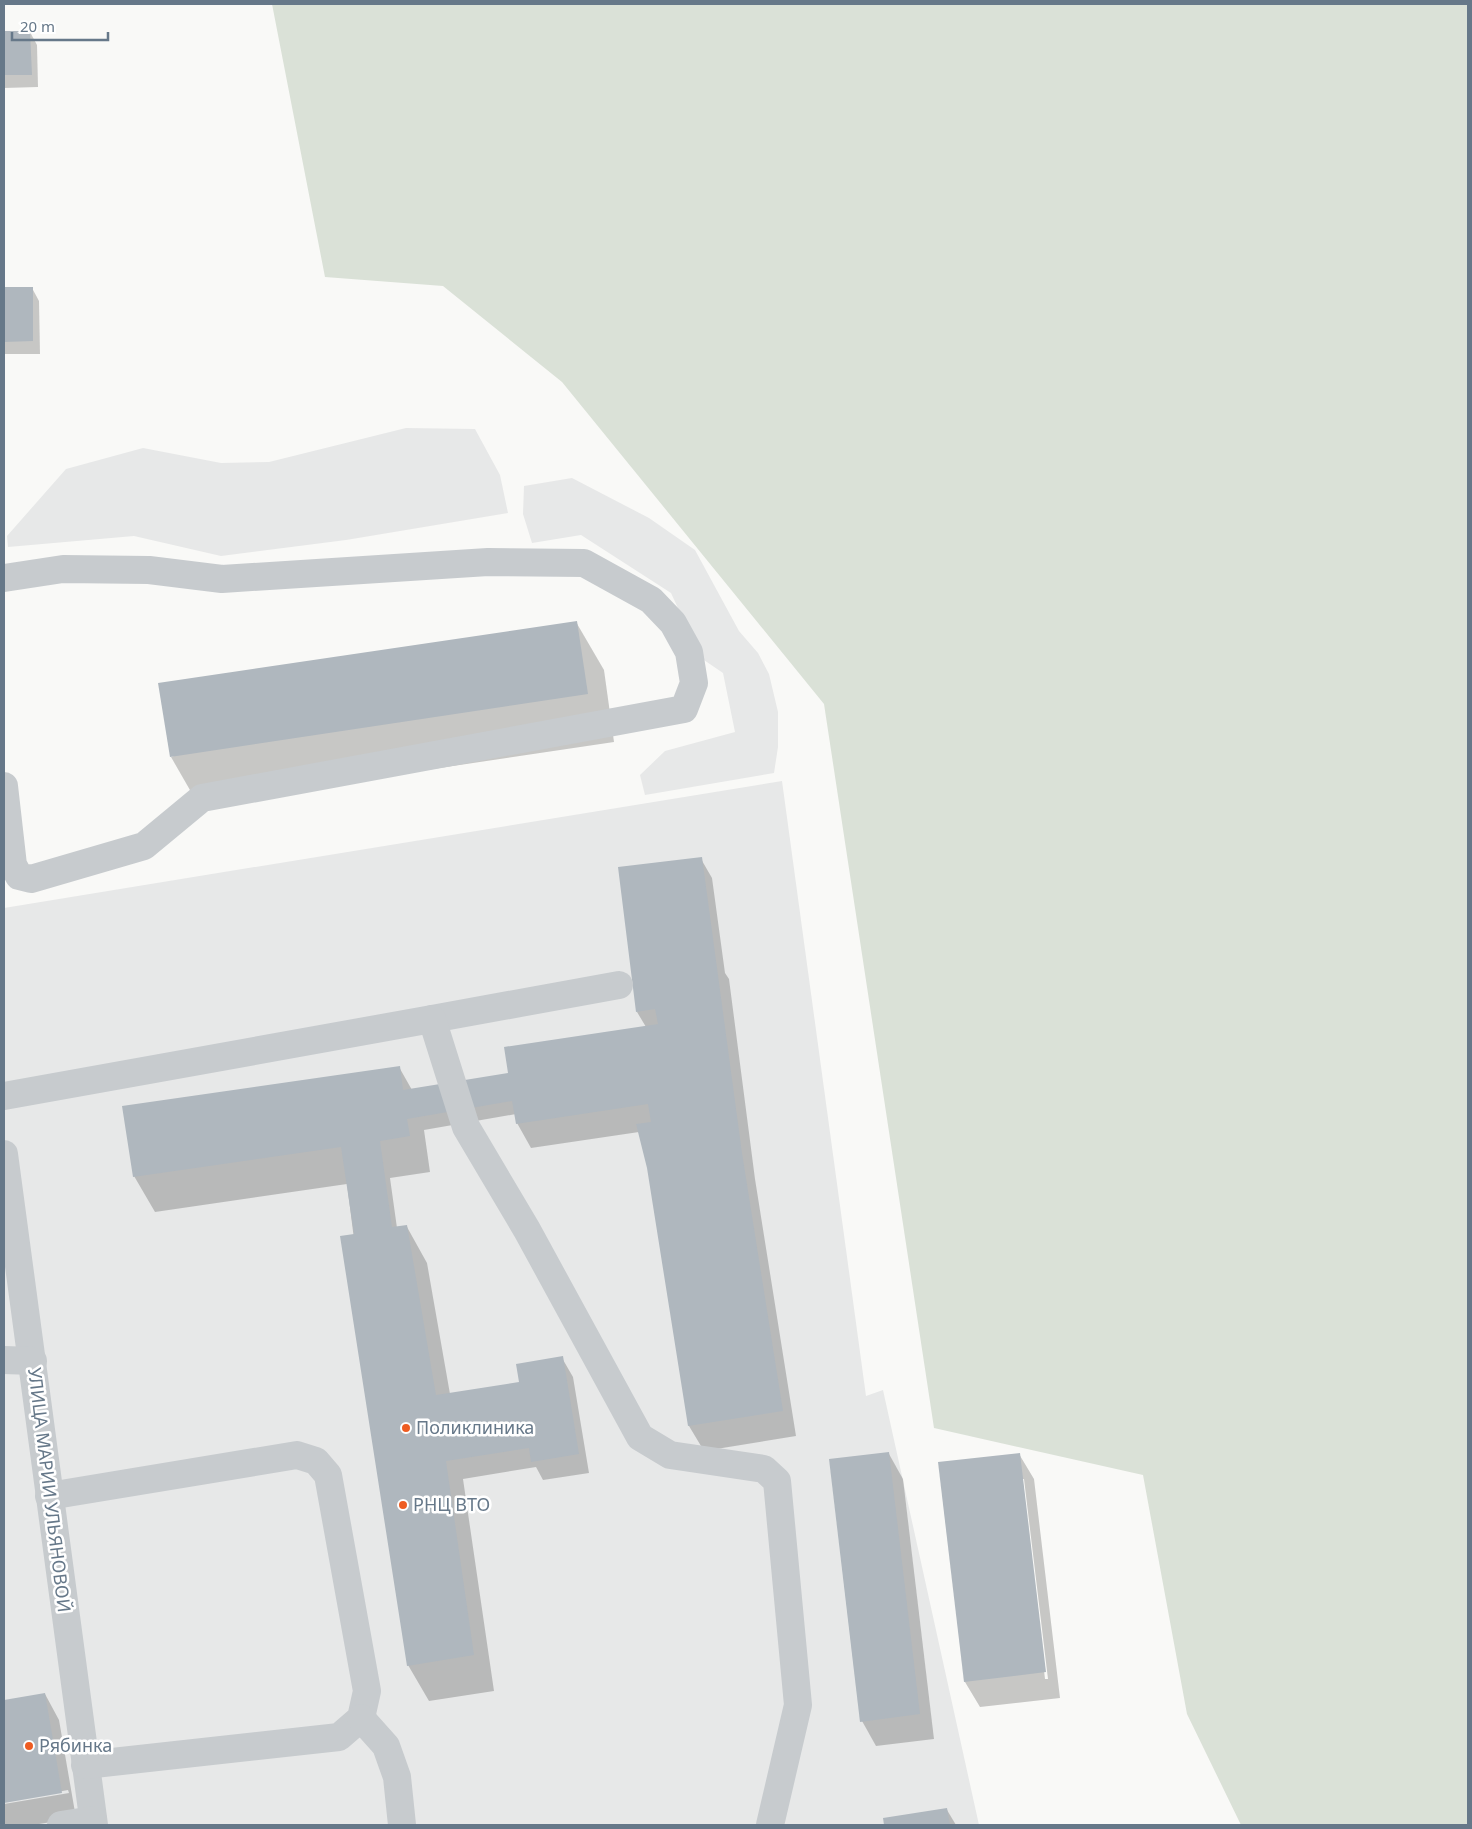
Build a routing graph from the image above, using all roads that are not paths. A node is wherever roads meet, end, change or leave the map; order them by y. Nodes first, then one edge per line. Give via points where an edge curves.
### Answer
1 (4, 578) edge
2 (4, 786) edge
3 (619, 984) dead end
4 (432, 1019) junction
5 (4, 1096) edge
6 (4, 1154) edge
7 (4, 1360) edge
8 (33, 1361) junction
9 (49, 1496) junction
10 (361, 1718) junction
11 (85, 1765) junction
12 (93, 1822) edge
13 (61, 1825) edge
14 (402, 1825) edge
15 (770, 1825) edge

1 - 2 street via 63,569 149,570 222,579 488,562 584,564 651,600 673,623 689,652 694,683 684,709 202,798 144,846 31,879 19,876 13,865
3 - 4 street
4 - 5 street
4 - 15 street via 466,1127 527,1230 640,1437 670,1455 764,1469 777,1481 798,1706
6 - 8 street, УЛИЦА МАРИИ УЛЬЯНОВОЙ
7 - 8 street
8 - 9 street, УЛИЦА МАРИИ УЛЬЯНОВОЙ
9 - 10 street via 298,1455 316,1462 328,1475 367,1691
9 - 11 street, УЛИЦА МАРИИ УЛЬЯНОВОЙ
10 - 11 street via 340,1737
10 - 14 street via 386,1746 397,1777
11 - 12 street, УЛИЦА МАРИИ УЛЬЯНОВОЙ
12 - 13 street

